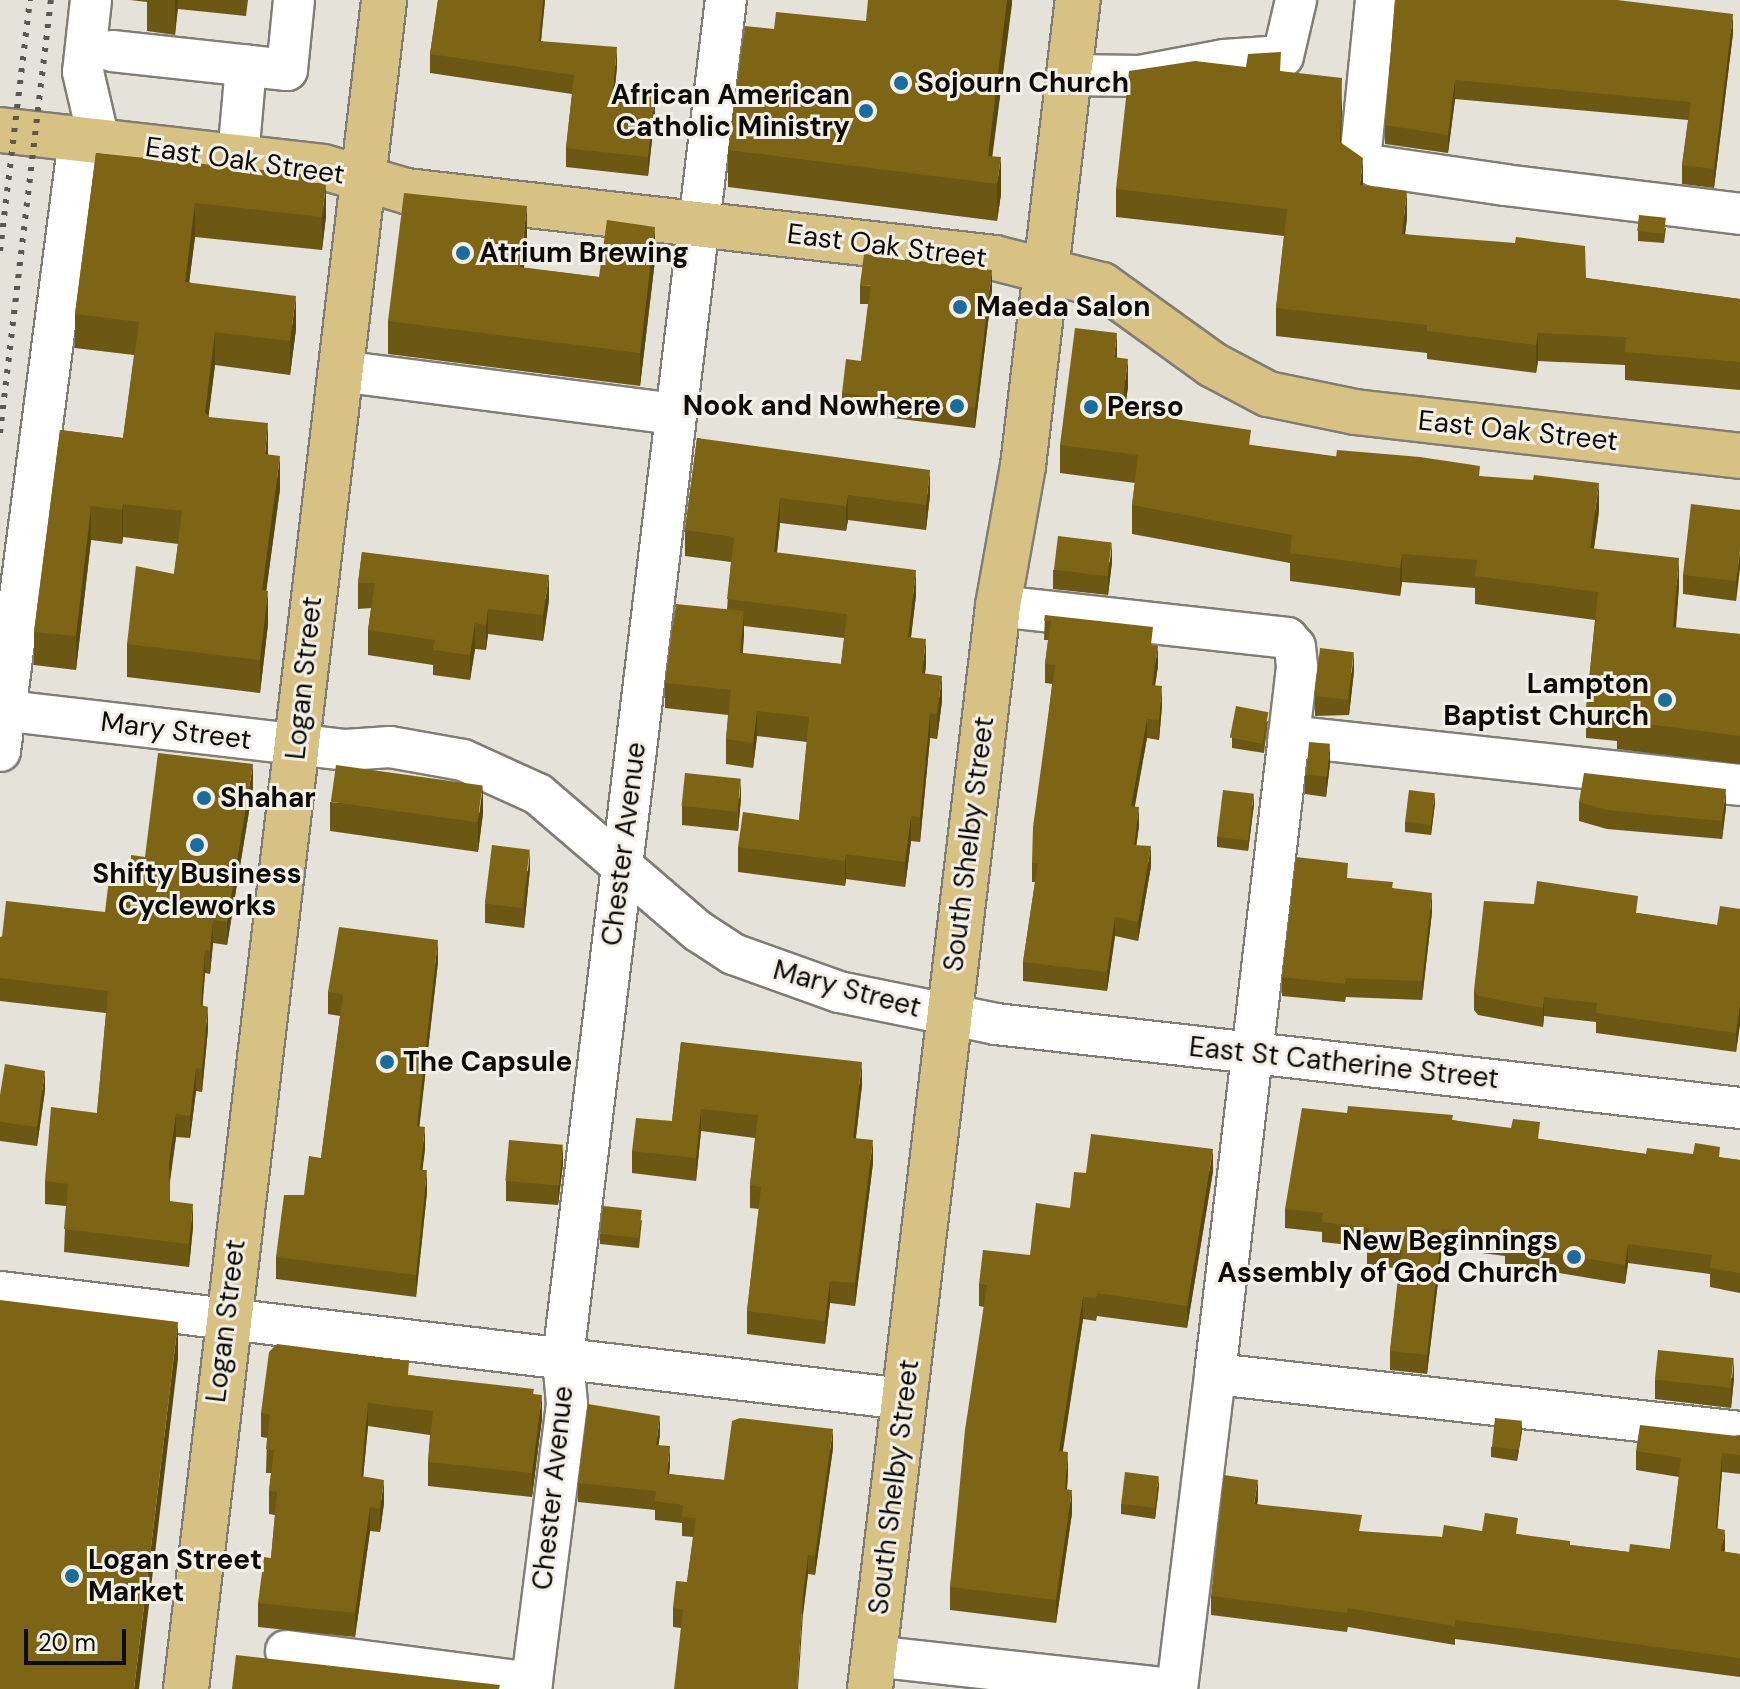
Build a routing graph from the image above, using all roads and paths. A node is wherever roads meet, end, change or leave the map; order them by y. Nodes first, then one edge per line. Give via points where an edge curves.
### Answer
1 (91, 0) edge
2 (294, 0) edge
3 (384, 0) edge
4 (726, 0) edge
5 (1078, 0) edge
6 (1296, 0) edge
7 (1376, 0) edge
8 (112, 51) dead end
9 (246, 65) junction
10 (1070, 75) junction
11 (0, 130) edge
12 (89, 140) junction
13 (238, 157) junction
14 (362, 178) junction
15 (1740, 214) edge
16 (697, 224) junction
17 (1045, 269) junction
18 (339, 371) junction
19 (675, 414) junction
20 (1740, 456) edge
21 (998, 606) junction
22 (2, 711) edge
23 (1289, 736) junction
24 (297, 745) junction
25 (0, 751) edge
26 (1740, 785) edge
27 (621, 862) junction
28 (948, 1015) junction
29 (1253, 1053) junction
30 (1740, 1108) edge
31 (0, 1292) edge
32 (227, 1318) junction
33 (563, 1358) junction
34 (1215, 1374) junction
35 (904, 1399) junction
36 (1740, 1432) edge
37 (286, 1651) dead end
38 (872, 1672) edge
39 (532, 1686) edge
40 (186, 1689) edge
41 (1174, 1689) edge

1 - 12 street via 83,72
2 - 9 street via 287,70
3 - 14 main road, Logan Street
4 - 16 street, Chester Avenue
5 - 10 main road, South Shelby Street
6 - 10 street via 1283,56 1224,60 1140,76
7 - 15 street via 1360,159 1375,166 1505,185
8 - 9 street
9 - 13 street
10 - 17 main road, South Shelby Street
11 - 12 main road, East Oak Street
12 - 13 main road, East Oak Street
12 - 22 street
13 - 14 main road, East Oak Street via 323,167
14 - 16 main road, East Oak Street via 406,191
14 - 18 main road, Logan Street
16 - 17 main road, East Oak Street via 995,258
16 - 19 street, Chester Avenue
17 - 20 main road, East Oak Street via 1102,285 1213,365 1268,394 1355,412
17 - 21 main road, South Shelby Street via 1023,466
18 - 19 street
18 - 24 main road, Logan Street
19 - 27 street, Chester Avenue
21 - 23 street via 1287,638 1295,647 1297,667
21 - 28 main road, South Shelby Street
22 - 24 street, Mary Street
22 - 25 street
23 - 26 street
23 - 29 street
24 - 27 street, Mary Street via 390,747 463,760 538,794
24 - 32 main road, Logan Street
27 - 28 street, Mary Street via 698,931 733,954 792,979
27 - 33 street, Chester Avenue
28 - 29 street, East St Catherine Street
28 - 35 main road, South Shelby Street
29 - 30 street, East St Catherine Street
29 - 34 street
31 - 32 street
32 - 33 street
32 - 40 main road, Logan Street
33 - 35 street
33 - 39 street, Chester Avenue via 567,1404
34 - 36 street
34 - 41 street
35 - 38 main road, South Shelby Street
37 - 39 street
38 - 41 street

